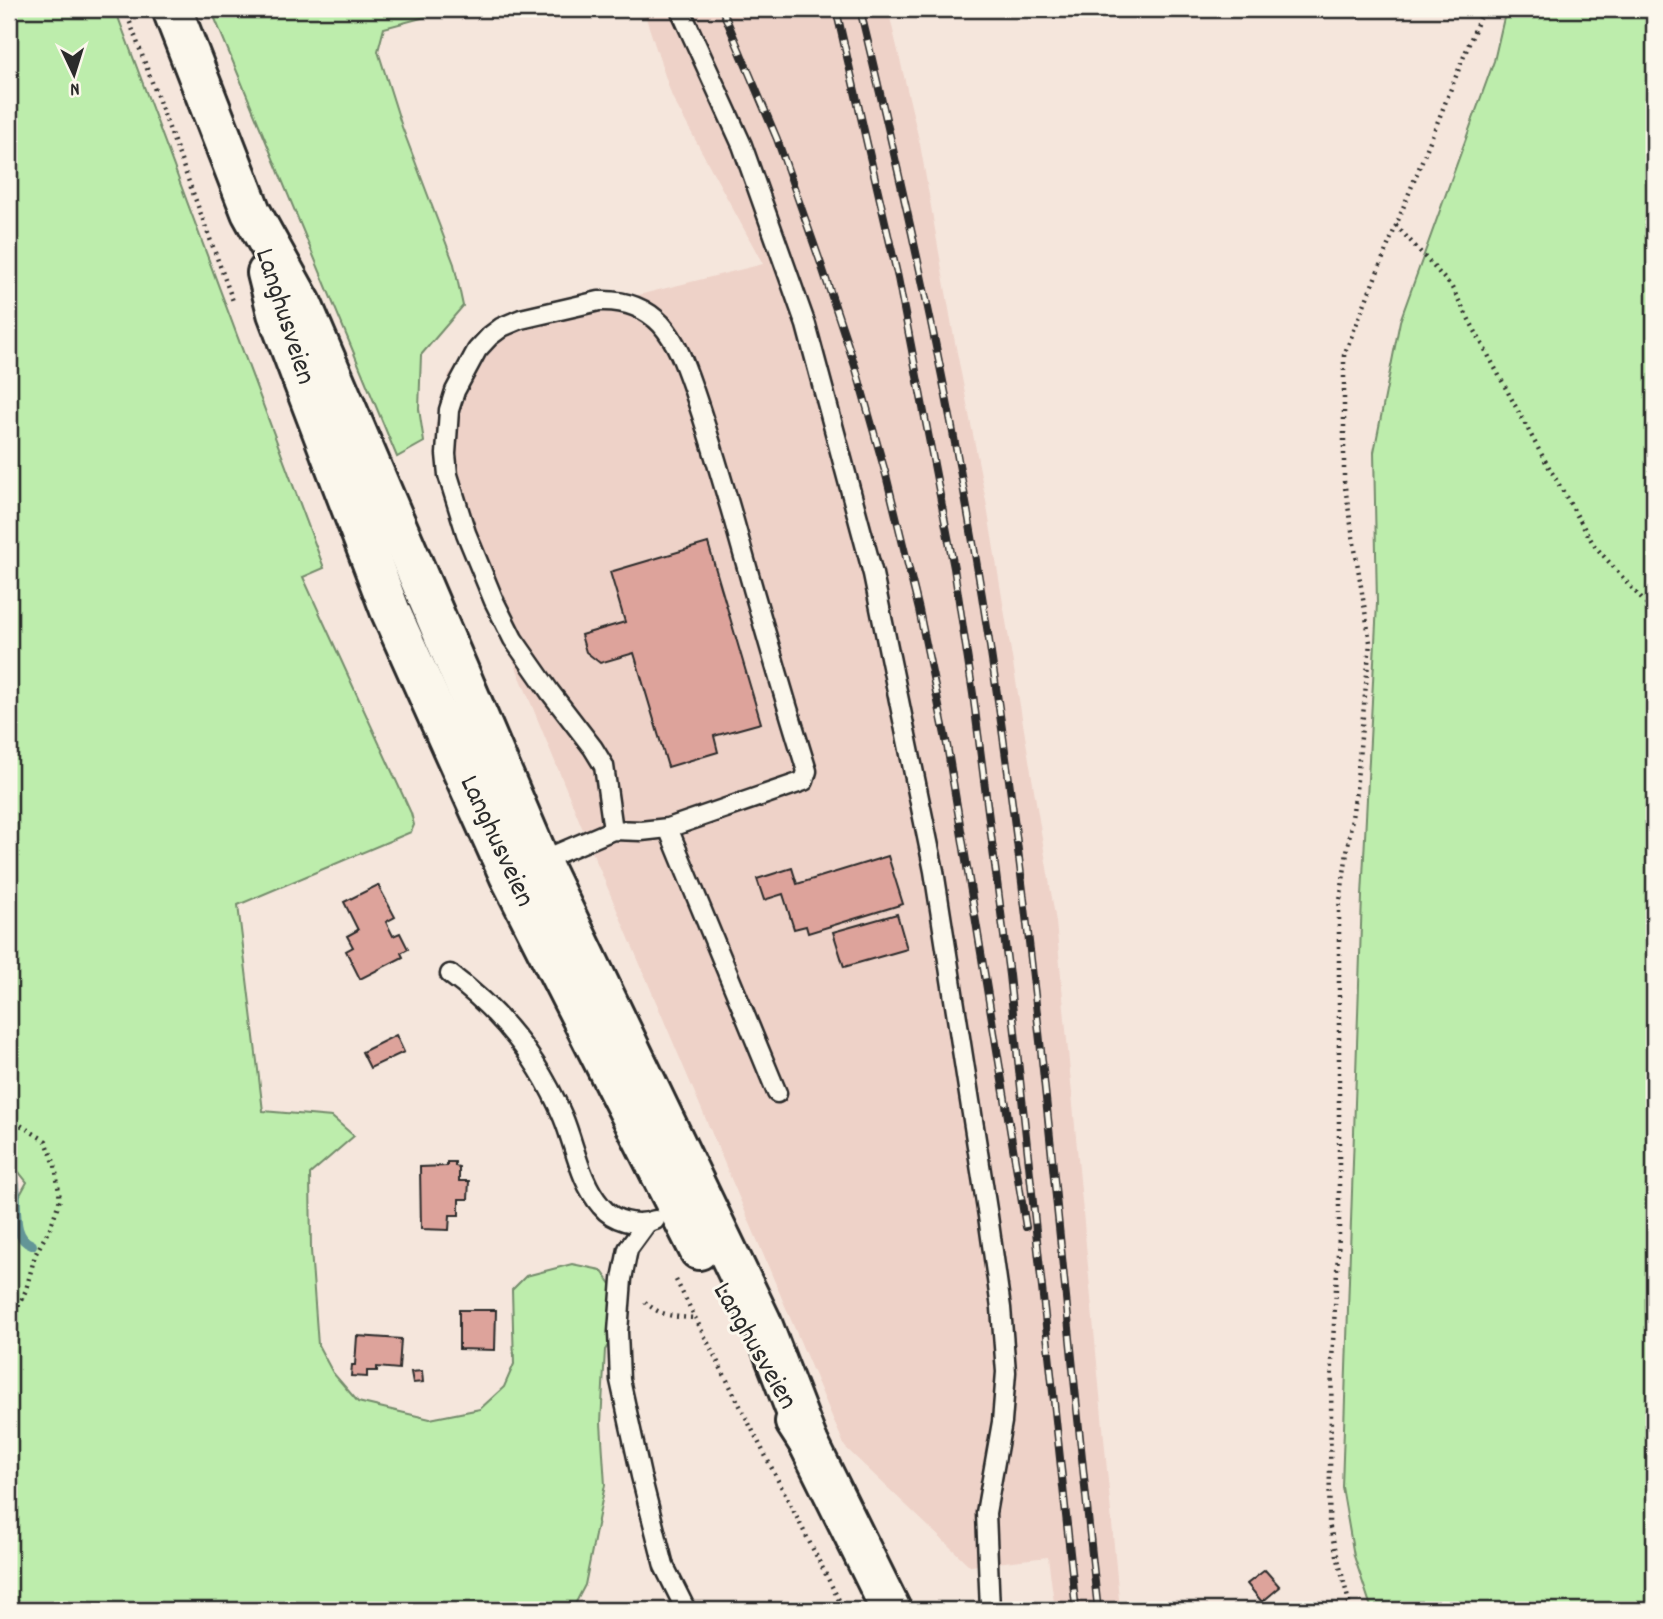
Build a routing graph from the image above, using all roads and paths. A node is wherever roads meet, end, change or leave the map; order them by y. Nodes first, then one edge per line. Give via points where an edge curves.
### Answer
1 (172, 9) edge
2 (680, 9) edge
3 (1483, 9) edge
4 (1396, 225) junction
5 (1654, 613) edge
6 (668, 828) junction
7 (613, 830) junction
8 (524, 868) junction
9 (450, 974) dead end
10 (777, 1093) dead end
11 (9, 1118) edge
12 (676, 1210) junction
13 (622, 1279) junction
14 (695, 1318) junction
15 (9, 1327) edge
16 (685, 1610) edge
17 (844, 1610) edge
18 (891, 1610) edge
19 (990, 1610) edge
20 (1351, 1610) edge

1 - 8 main road, Langhusveien via 251,212 277,313 386,598
2 - 19 lane via 743,145 806,325 873,574 934,871 990,1229 1005,1359 1002,1422 986,1513
3 - 4 path
4 - 5 path via 1451,286 1594,545
4 - 20 path via 1344,355 1344,481 1370,642 1339,908 1339,1235 1329,1524
6 - 7 lane
6 - 7 lane via 804,781 807,771 684,361 662,324 648,313 623,302 599,301 521,319 491,336 477,350 455,391 446,454 466,533 508,629 604,766
6 - 10 lane
7 - 8 lane
8 - 12 main road, Langhusveien
9 - 12 lane via 495,1013 534,1062 600,1205 614,1218
11 - 15 path via 46,1142 60,1199
12 - 13 lane via 628,1249
12 - 14 path
12 - 18 main road, Langhusveien via 742,1335 808,1443
13 - 14 path via 654,1310
13 - 16 lane via 620,1380 664,1566
14 - 17 path

